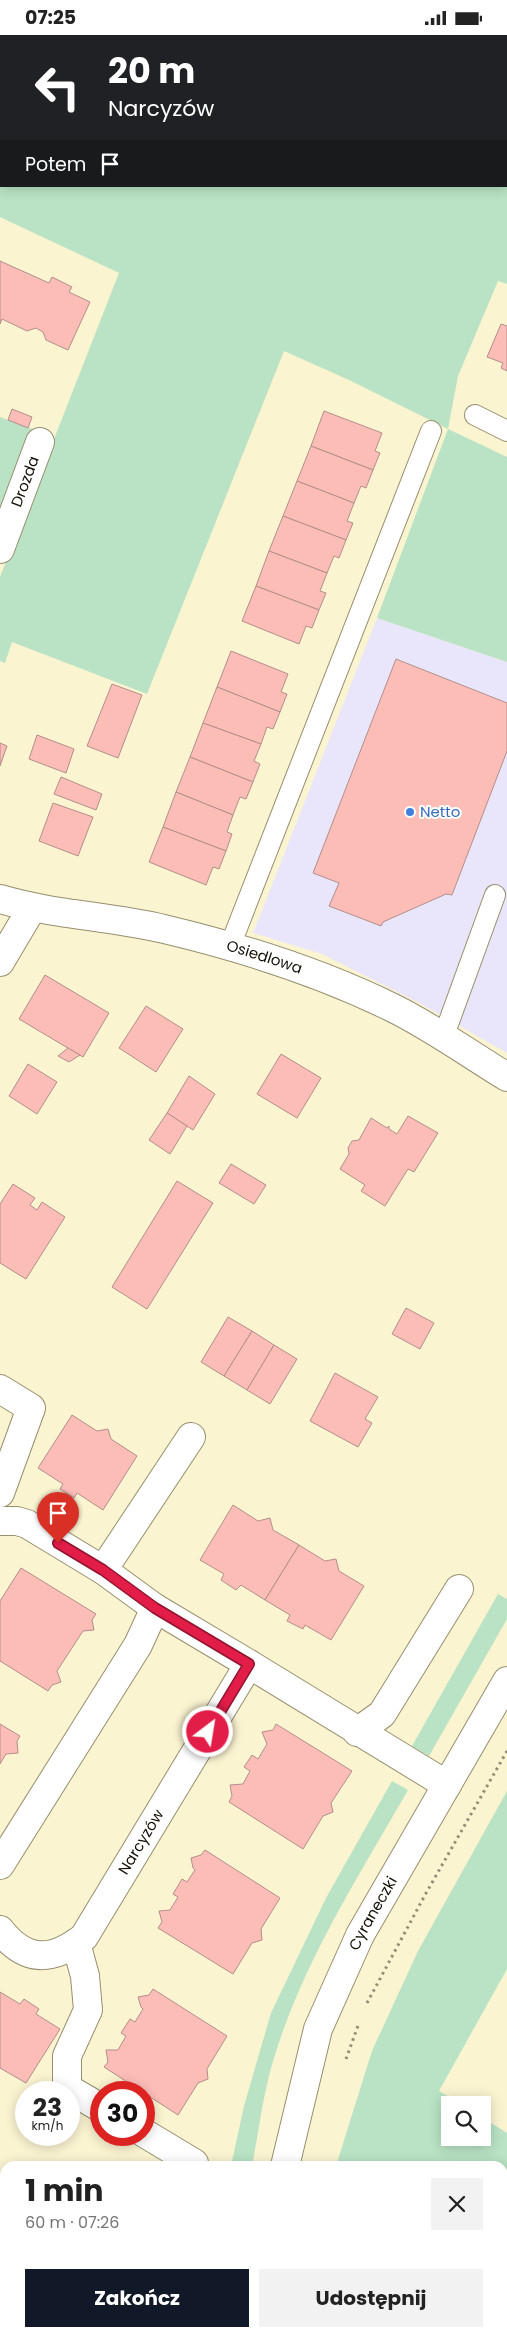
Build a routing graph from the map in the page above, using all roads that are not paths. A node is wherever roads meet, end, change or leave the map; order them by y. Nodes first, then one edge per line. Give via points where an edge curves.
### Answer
1 (475, 415) dead end
2 (431, 431) dead end
3 (507, 431) edge
4 (40, 442) dead end
5 (0, 549) edge
6 (495, 895) dead end
7 (0, 899) edge
8 (32, 908) junction
9 (230, 946) junction
10 (0, 961) edge
11 (443, 1038) junction
12 (507, 1077) edge
13 (0, 1389) edge
14 (191, 1437) dead end
15 (0, 1493) edge
16 (0, 1521) edge
17 (103, 1570) junction
18 (460, 1589) dead end
19 (155, 1608) junction
20 (249, 1664) junction
21 (507, 1681) edge
22 (357, 1731) junction
23 (447, 1785) junction
24 (0, 1865) edge
25 (0, 1930) edge
26 (76, 1943) junction
27 (90, 2102) edge
28 (155, 2140) edge
29 (191, 2161) edge
30 (286, 2161) edge

1 - 3 lane
2 - 9 lane
4 - 5 street, Drozda
6 - 11 lane
7 - 8 street, Osiedlowa
8 - 9 street, Osiedlowa via 162,929
8 - 10 street
9 - 11 street, Osiedlowa via 333,980 395,1009
11 - 12 street, Osiedlowa
13 - 15 street via 31,1409
14 - 17 street
16 - 17 street via 27,1524
17 - 19 street
18 - 22 street via 382,1714
19 - 20 street
19 - 24 street via 138,1645
20 - 22 street
20 - 26 street, Narcyzów via 84,1937
21 - 23 street, Cyraneczki
22 - 23 street
23 - 30 street, Cyraneczki via 360,1935 318,2029
25 - 26 street, Narcyzów via 10,1943 34,1956 50,1955
26 - 27 street via 85,1976 88,2010 67,2056 67,2088
28 - 29 street

